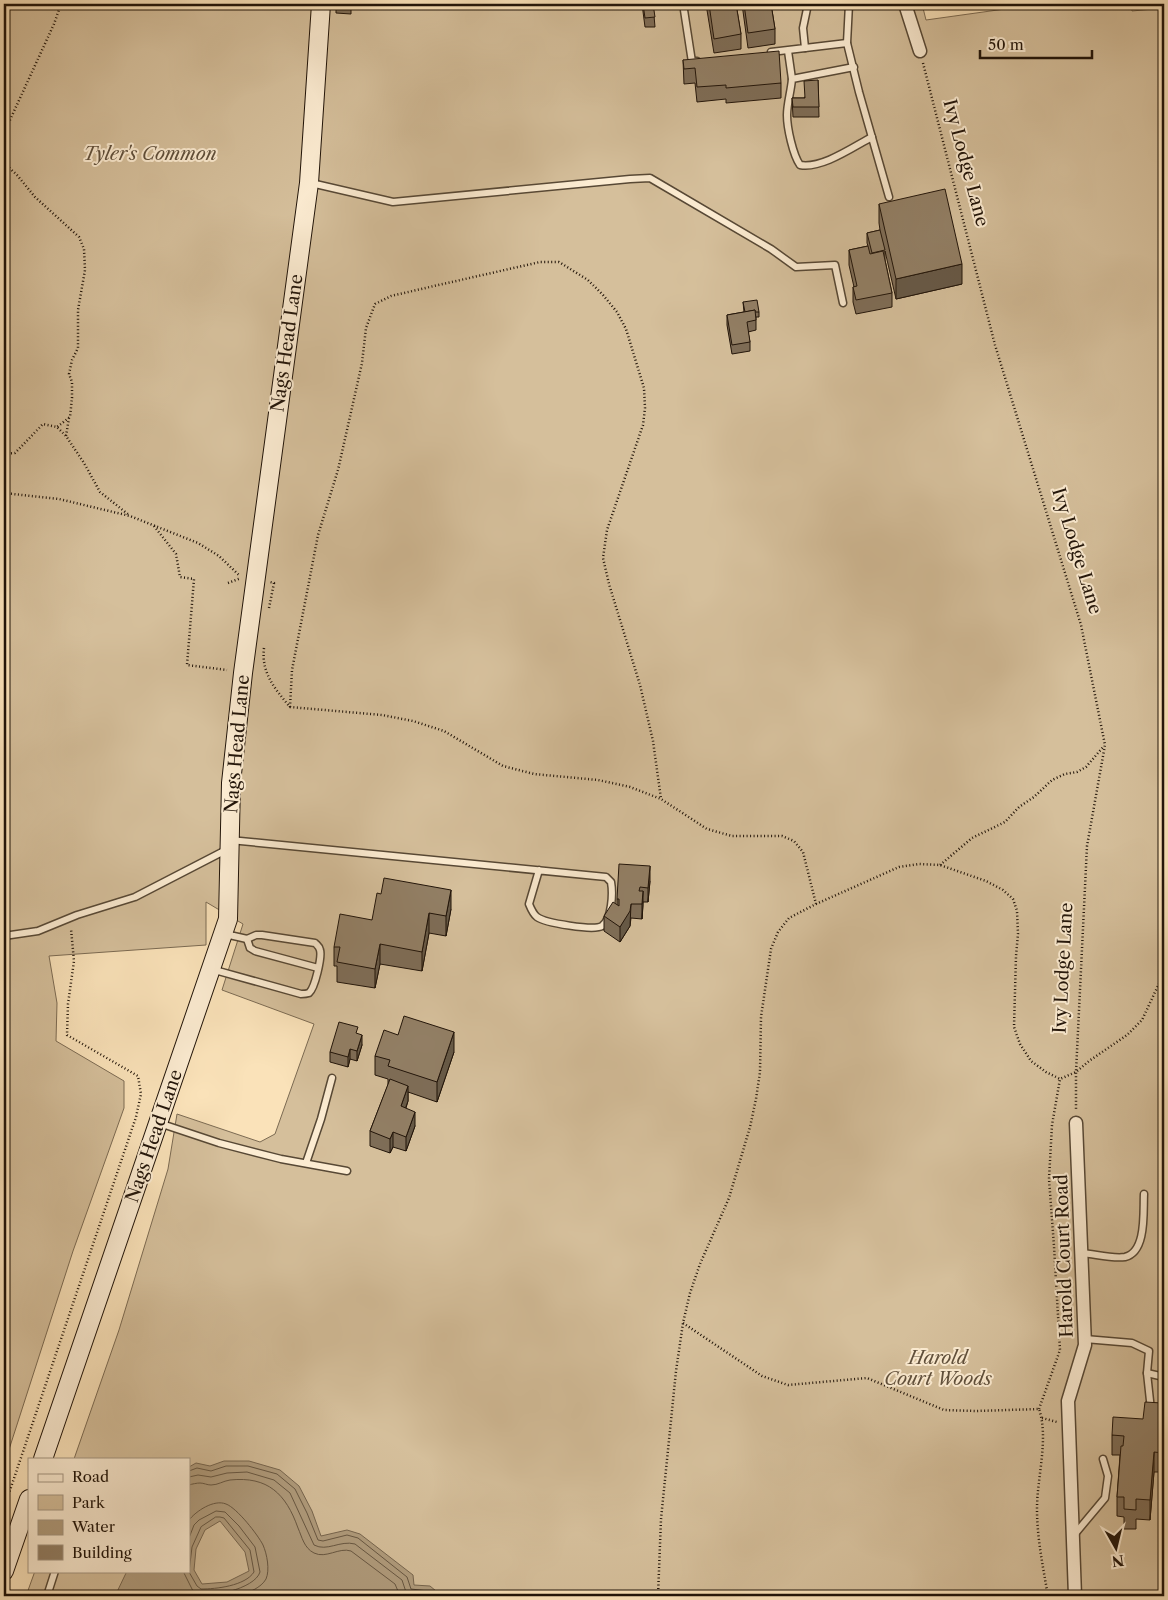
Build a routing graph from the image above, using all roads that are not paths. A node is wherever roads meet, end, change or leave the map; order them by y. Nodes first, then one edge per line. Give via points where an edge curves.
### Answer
1 (321, 4) edge
2 (808, 4) edge
3 (849, 4) edge
4 (906, 4) edge
5 (684, 10) dead end
6 (848, 43) junction
7 (805, 48) junction
8 (788, 50) junction
9 (920, 51) road end
10 (759, 54) edge
11 (702, 60) edge
12 (854, 67) junction
13 (792, 79) junction
14 (872, 137) junction
15 (310, 183) junction
16 (889, 197) dead end
17 (843, 303) dead end
18 (229, 844) junction
19 (539, 870) junction
20 (224, 934) junction
21 (4, 936) edge
22 (247, 939) junction
23 (318, 968) junction
24 (211, 969) junction
25 (332, 1078) dead end
26 (158, 1123) junction
27 (1076, 1123) road end
28 (306, 1163) junction
29 (346, 1171) dead end
30 (1144, 1194) dead end
31 (1082, 1253) junction
32 (1084, 1339) junction
33 (1147, 1372) junction
34 (1164, 1377) edge
35 (1152, 1419) edge
36 (42, 1458) edge
37 (1103, 1460) dead end
38 (28, 1502) edge
39 (1073, 1536) junction
40 (4, 1571) edge
41 (55, 1572) edge
42 (47, 1596) edge
43 (1075, 1596) edge

1 - 15 street, Nags Head Lane
2 - 7 lane via 803,28
3 - 6 lane
4 - 9 street
5 - 11 lane via 692,62
6 - 7 lane
6 - 12 lane
7 - 8 lane
8 - 10 lane
8 - 13 lane
12 - 13 lane
12 - 14 lane
13 - 14 lane via 787,115 800,165 816,165
14 - 16 lane
15 - 17 lane via 393,202 650,178 796,267 835,265
15 - 18 street, Nags Head Lane via 243,673 231,783
18 - 19 lane
18 - 20 street, Nags Head Lane via 228,920
18 - 21 lane via 135,897 38,931
19 - 19 lane via 608,878 612,890 606,921 591,928 546,921 536,916 529,904
20 - 22 lane
20 - 24 street, Nags Head Lane
22 - 23 lane via 255,951
22 - 23 lane via 262,935 315,943 320,951
23 - 24 lane via 312,990 306,994
24 - 26 street, Nags Head Lane
25 - 28 lane
26 - 28 lane via 219,1143
26 - 36 street, Nags Head Lane
27 - 31 street, Harold Court Road
28 - 29 lane
30 - 31 lane via 1143,1230 1133,1254 1118,1257
31 - 32 street, Harold Court Road
32 - 33 lane via 1132,1343 1149,1351
32 - 39 street, Harold Court Road via 1068,1401
33 - 34 lane
33 - 35 lane
37 - 39 lane via 1108,1476 1105,1498
38 - 40 street
39 - 43 street, Harold Court Road
41 - 42 lane

